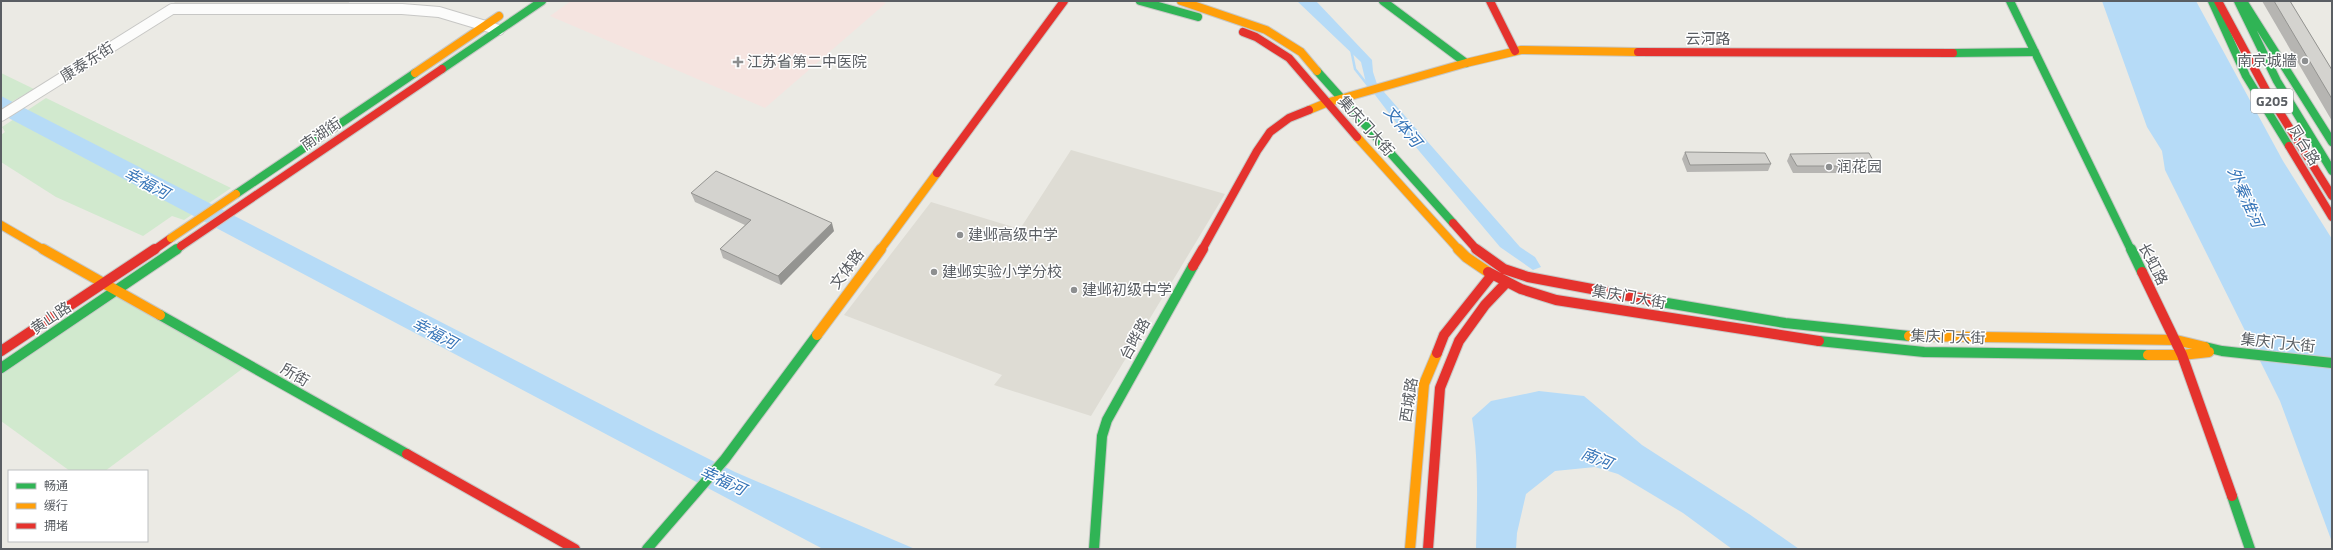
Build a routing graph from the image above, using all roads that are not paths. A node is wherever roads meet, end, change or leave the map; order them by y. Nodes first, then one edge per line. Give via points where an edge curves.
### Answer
1 (350, 1) edge
2 (542, 1) edge
3 (1064, 1) edge
4 (1140, 1) edge
5 (1181, 1) edge
6 (1384, 1) edge
7 (1490, 1) edge
8 (2010, 1) edge
9 (2212, 1) edge
10 (2218, 1) edge
11 (2238, 1) edge
12 (2243, 1) edge
13 (174, 5) edge
14 (345, 9) junction
15 (510, 9) dead end
16 (486, 25) junction
17 (499, 30) junction
18 (1515, 51) junction
19 (2034, 52) junction
20 (1466, 62) junction
21 (1359, 93) joint
22 (1340, 98) junction
23 (1326, 103) junction
24 (1, 116) edge
25 (2332, 142) edge
26 (2332, 171) edge
27 (2332, 196) edge
28 (2332, 217) edge
29 (1, 225) edge
30 (1491, 276) junction
31 (104, 283) junction
32 (1505, 284) junction
33 (117, 291) junction
34 (2176, 340) junction
35 (1, 351) edge
36 (2222, 351) junction
37 (2182, 355) junction
38 (2332, 363) edge
39 (1, 368) edge
40 (575, 549) edge
41 (647, 549) edge
42 (1094, 549) edge
43 (1410, 549) edge
44 (1428, 549) edge
45 (2250, 549) edge

1 - 14 street
2 - 17 main road, 南湖街
3 - 41 main road, 文体路 via 722,462
4 - 23 main road, 集庆门大街 via 1223,24 1256,38 1289,58
5 - 22 main road, 集庆门大街 via 1266,30 1301,52
6 - 20 main road
7 - 18 main road
8 - 19 main road, 长虹路
9 - 28 main road, 凤台路 via 2246,76
10 - 27 main road, G205 via 2229,16 2279,114
11 - 26 main road, G205 via 2277,80
12 - 25 main road, 凤台路
13 - 14 street
13 - 24 street, 康泰东街
14 - 16 street via 439,12
15 - 16 main road, 南湖街
16 - 17 street
16 - 31 main road, 南湖街, bridge
17 - 33 main road, 南湖街
18 - 19 main road, 云河路 via 1817,54
18 - 20 main road, 云河路
19 - 34 main road, 长虹路
20 - 21 main road, 云河路
21 - 22 main road, 台晔路
22 - 23 main road, 台晔路
22 - 34 main road, 集庆门大街 via 1479,252 1504,269 1528,277 1747,318 1860,333 1936,338
23 - 30 main road, 集庆门大街 via 1462,252
23 - 42 main road, 台晔路 via 1289,118 1270,132 1107,420 1102,436
29 - 31 main road, 所街
30 - 32 main road, 集庆门大街
30 - 43 main road, 西城路 via 1444,335 1424,384
31 - 33 main road, 所街
31 - 35 main road, 黄山路
32 - 37 main road, 集庆门大街 via 1540,296 1803,340 1924,352
32 - 44 main road, 西城路 via 1485,305 1458,341 1440,388
33 - 39 main road, 黄山路
33 - 40 main road, 所街
34 - 36 main road, 集庆门大街
34 - 37 main road, 长虹路
36 - 37 main road, 集庆门大街
36 - 38 main road, 集庆门大街
37 - 45 main road, 长虹路

